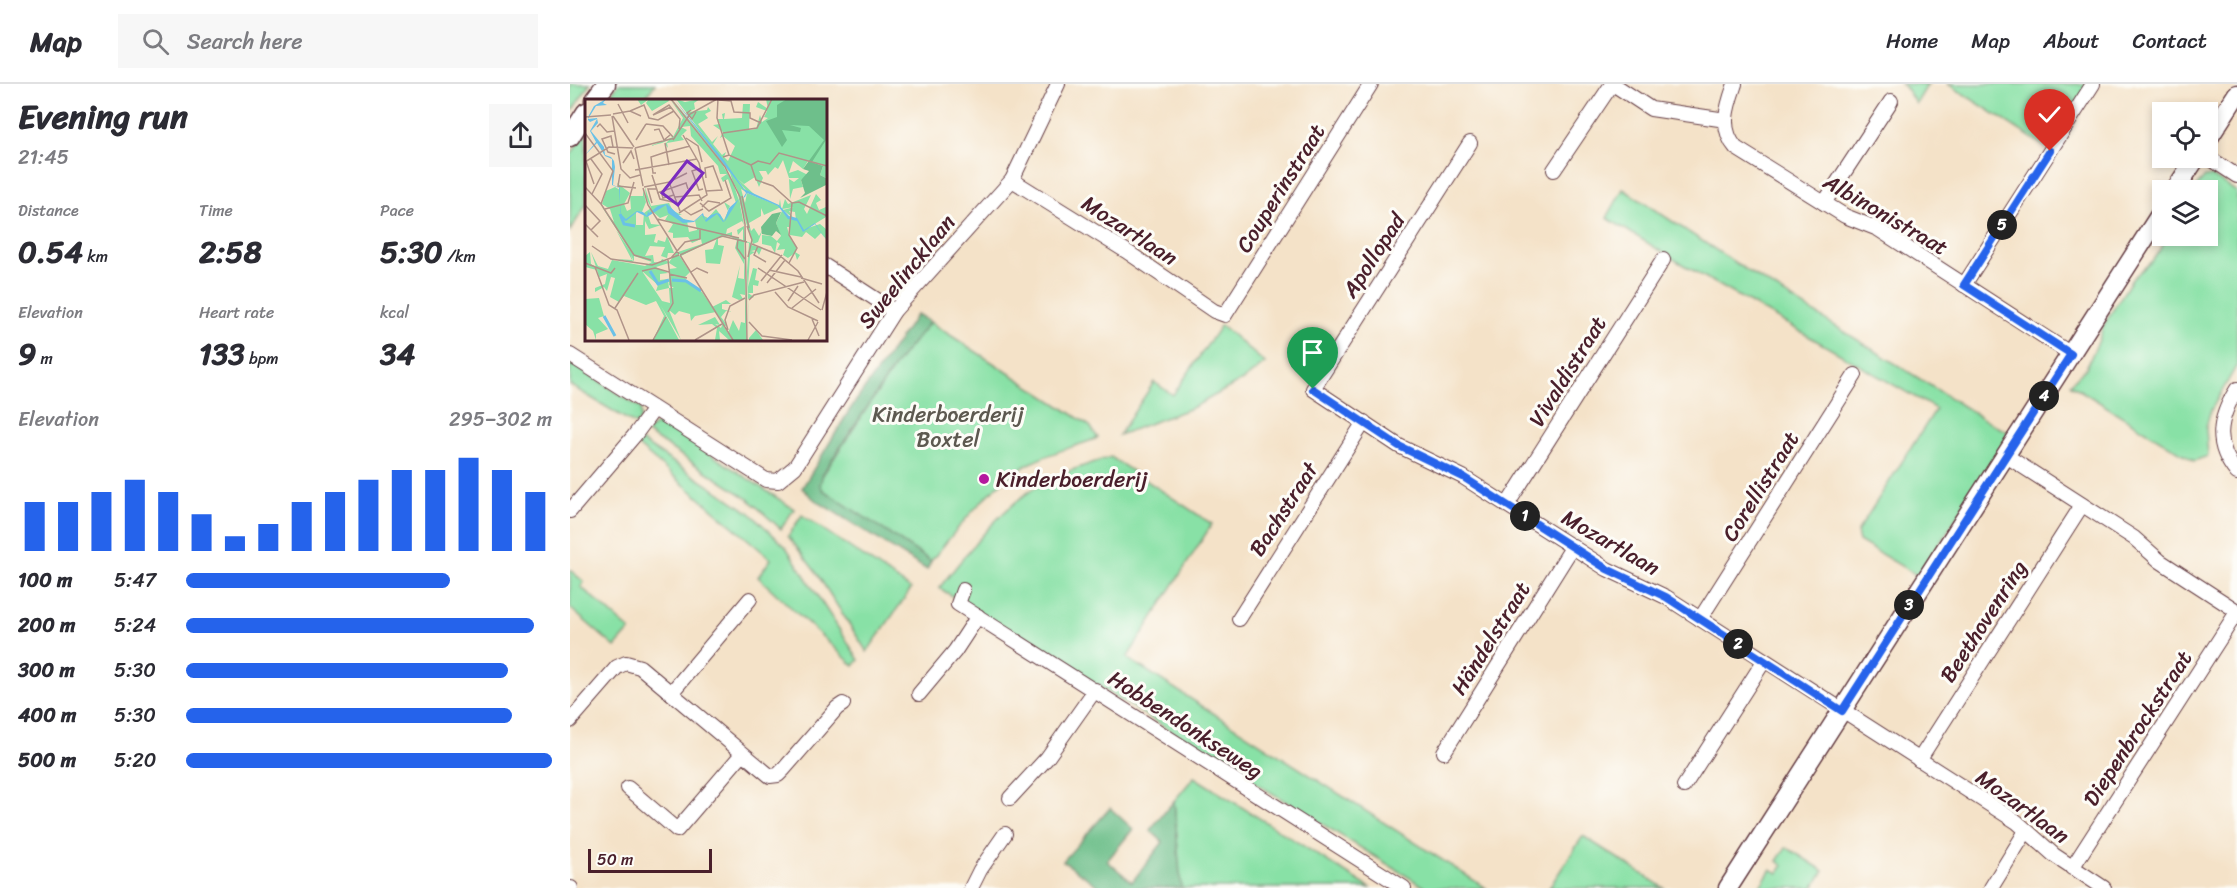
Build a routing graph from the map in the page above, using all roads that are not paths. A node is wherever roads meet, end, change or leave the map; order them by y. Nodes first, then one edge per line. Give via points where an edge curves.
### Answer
1 (606, 84) edge
2 (1058, 84) edge
3 (1371, 84) edge
4 (1612, 84) edge
5 (1735, 84) edge
6 (2093, 84) edge
7 (2237, 94) edge
8 (595, 99) edge
9 (1891, 101) dead end
10 (585, 114) edge
11 (1726, 120) junction
12 (2218, 124) edge
13 (570, 137) edge
14 (1470, 143) dead end
15 (2218, 164) edge
16 (1554, 170) dead end
17 (2237, 176) edge
18 (1012, 180) junction
19 (1824, 203) junction
20 (2152, 227) edge
21 (1663, 260) dead end
22 (826, 267) edge
23 (1964, 285) junction
24 (894, 311) junction
25 (1225, 315) joint
26 (2071, 354) junction
27 (570, 355) edge
28 (1855, 375) dead end
29 (1313, 389) joint
30 (2237, 389) edge
31 (654, 409) junction
32 (1364, 422) junction
33 (2005, 455) junction
34 (2237, 473) edge
35 (1507, 505) junction
36 (2082, 505) junction
37 (570, 511) edge
38 (1573, 546) junction
39 (963, 591) dead end
40 (750, 600) dead end
41 (2237, 611) edge
42 (978, 616) junction
43 (1239, 619) dead end
44 (1700, 619) junction
45 (1764, 661) junction
46 (1095, 690) junction
47 (671, 693) junction
48 (919, 694) dead end
49 (843, 704) dead end
50 (1842, 711) junction
51 (570, 721) edge
52 (1444, 752) dead end
53 (742, 754) junction
54 (1919, 760) junction
55 (1684, 786) dead end
56 (628, 788) dead end
57 (1010, 798) dead end
58 (2026, 831) junction
59 (1005, 834) dead end
60 (2072, 868) junction
61 (971, 888) edge
62 (1404, 888) edge
63 (1728, 888) edge
64 (1991, 888) edge
65 (2104, 888) edge

1 - 8 street
2 - 18 street, Sweelincklaan
3 - 25 street, Couperinstraat
4 - 11 street via 1651,109
4 - 16 street
5 - 11 street
6 - 23 street
7 - 12 street
9 - 19 street
10 - 13 street
11 - 19 street, Albinonistraat via 1725,130 1736,148
14 - 29 street, Apollopad
15 - 17 street
18 - 24 street, Sweelincklaan
18 - 25 street, Mozartlaan
19 - 23 street, Albinonistraat via 1878,230
20 - 26 street
21 - 35 street, Vivaldistraat
22 - 24 street
23 - 26 street, Albinonistraat
24 - 31 street, Sweelincklaan via 795,467 778,481 766,480
26 - 33 street
27 - 31 street
28 - 44 street, Corellistraat
29 - 32 street, Mozartlaan
30 - 34 street via 2223,414 2221,437 2226,460
31 - 37 street
32 - 35 street, Mozartlaan via 1399,446 1463,477
32 - 43 street, Bachstraat
33 - 36 street
33 - 50 street
35 - 38 street, Mozartlaan
36 - 41 street
36 - 54 street, Beethovenring
38 - 44 street, Mozartlaan
38 - 52 street, Händelstraat
39 - 42 street, Hobbendonkseweg via 958,604
40 - 47 street
41 - 60 street, Diepenbrockstraat
42 - 46 street, Hobbendonkseweg
42 - 48 street
44 - 45 street, Mozartlaan
45 - 50 street, Mozartlaan
45 - 55 street
46 - 57 street via 1047,758
46 - 62 street, Hobbendonkseweg
47 - 51 street via 640,667 626,663 617,667
47 - 53 street
49 - 53 street via 778,775 770,776
50 - 54 street, Mozartlaan
50 - 63 street
53 - 56 street via 677,830
54 - 58 street, Mozartlaan
58 - 60 street, Mozartlaan
58 - 64 street
59 - 61 street
60 - 65 street, Mozartlaan

